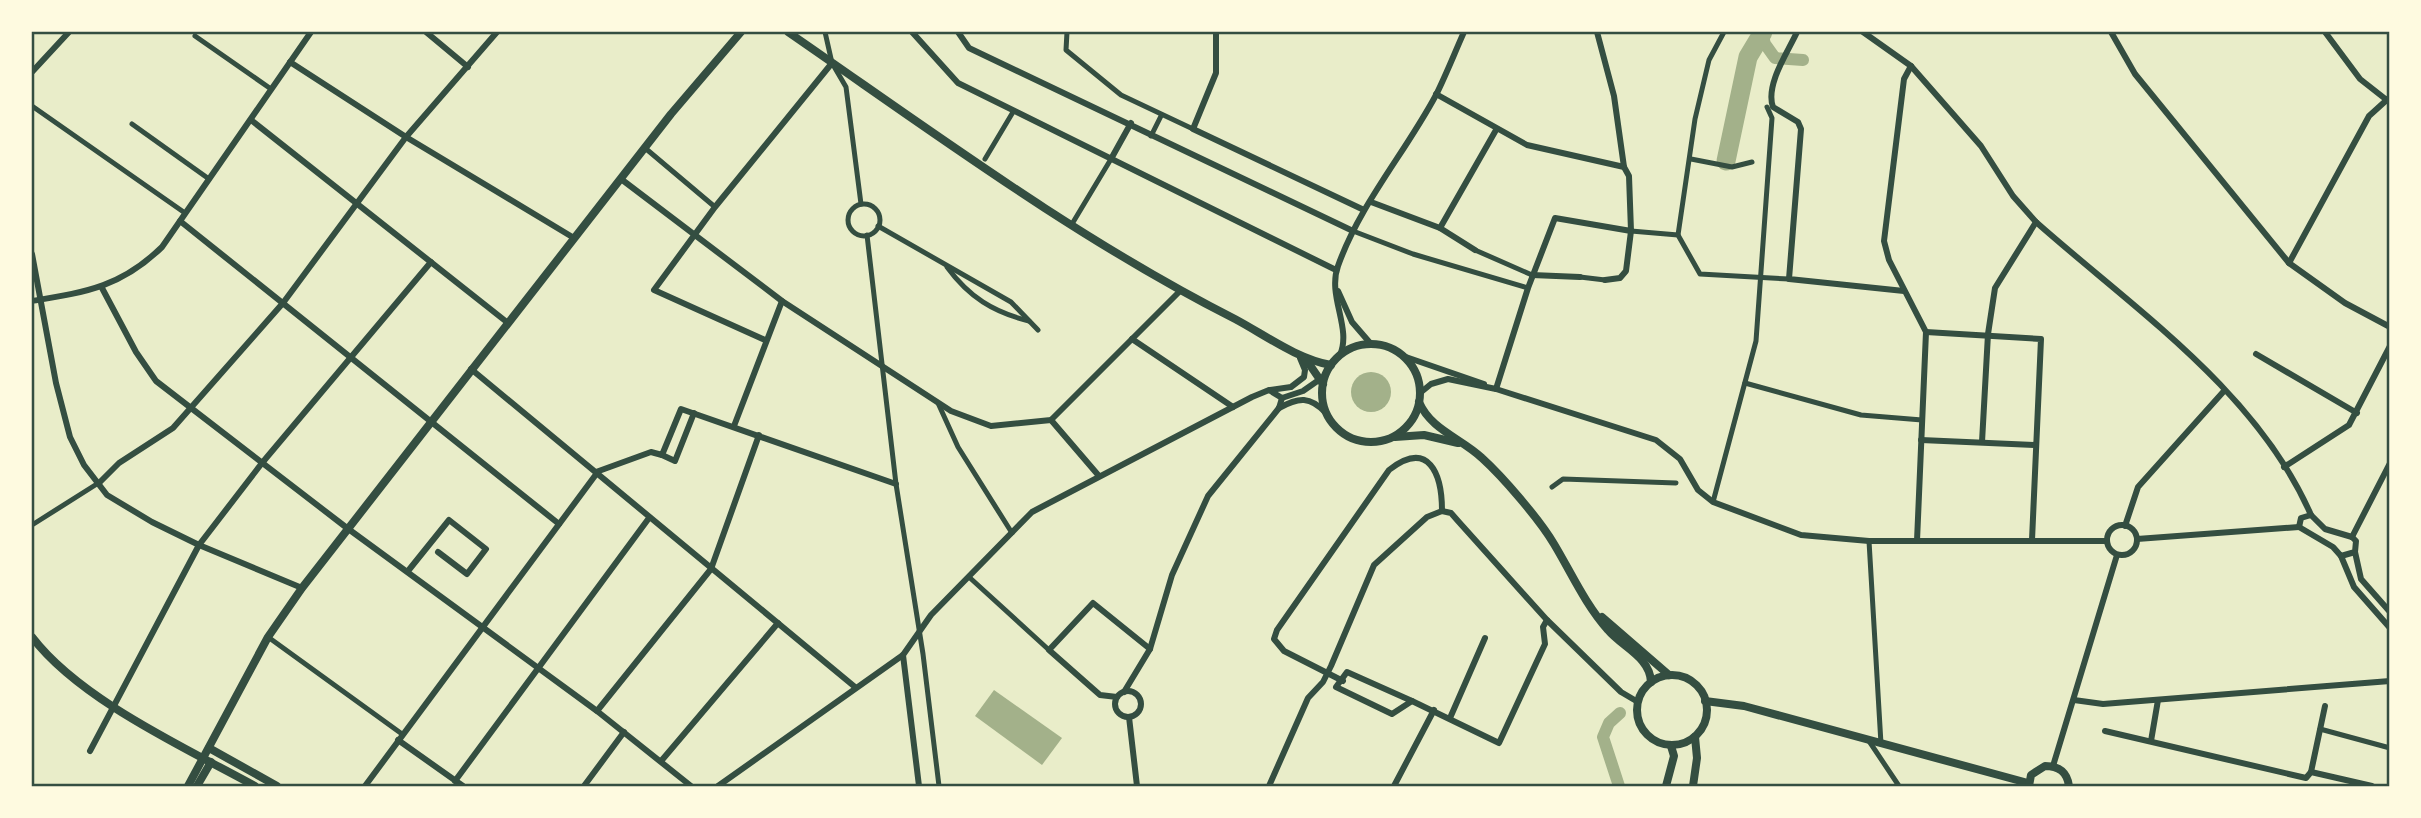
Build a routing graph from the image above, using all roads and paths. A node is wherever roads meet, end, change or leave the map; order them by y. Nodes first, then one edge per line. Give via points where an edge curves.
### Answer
1 (69, 32) edge
2 (311, 32) edge
3 (426, 32) edge
4 (497, 32) edge
5 (741, 32) edge
6 (788, 32) edge
7 (825, 32) edge
8 (912, 32) edge
9 (958, 32) edge
10 (1068, 32) edge
11 (1216, 32) edge
12 (1464, 32) edge
13 (1597, 32) edge
14 (1724, 32) edge
15 (1797, 32) edge
16 (1863, 32) edge
17 (2111, 32) edge
18 (2325, 32) edge
19 (195, 36) dead end
20 (290, 62) junction
21 (832, 63) junction
22 (1911, 66) junction
23 (468, 67) junction
24 (32, 70) edge
25 (271, 89) junction
26 (1436, 94) junction
27 (2389, 100) edge
28 (32, 106) edge
29 (1767, 107) junction
30 (1013, 112) junction
31 (1161, 116) junction
32 (251, 120) junction
33 (1131, 123) junction
34 (132, 124) dead end
35 (1193, 129) junction
36 (1496, 131) junction
37 (1151, 136) junction
38 (406, 137) junction
39 (645, 148) junction
40 (985, 159) dead end
41 (1111, 159) junction
42 (1691, 159) junction
43 (1752, 162) dead end
44 (1624, 167) junction
45 (621, 178) junction
46 (209, 179) junction
47 (1371, 202) junction
48 (356, 204) junction
49 (861, 204) junction
50 (715, 207) junction
51 (1364, 210) junction
52 (185, 214) junction
53 (180, 221) junction
54 (2036, 222) junction
55 (1072, 224) junction
56 (878, 226) junction
57 (1440, 228) junction
58 (1353, 231) junction
59 (1631, 231) junction
60 (867, 235) junction
61 (695, 236) junction
62 (1678, 236) junction
63 (574, 238) junction
64 (1475, 250) joint
65 (32, 254) edge
66 (431, 262) junction
67 (2289, 264) junction
68 (947, 267) junction
69 (1336, 270) junction
70 (1532, 275) junction
71 (1761, 275) junction
72 (1580, 276) joint
73 (1789, 279) junction
74 (1605, 280) joint
75 (1336, 286) junction
76 (102, 288) junction
77 (1528, 288) junction
78 (1904, 291) junction
79 (1179, 292) junction
80 (35, 300) edge
81 (782, 301) junction
82 (283, 303) junction
83 (1029, 321) junction
84 (508, 323) junction
85 (2389, 327) edge
86 (1038, 330) dead end
87 (1926, 332) junction
88 (1988, 334) junction
89 (1132, 339) junction
90 (765, 340) junction
91 (1371, 344) junction
92 (2389, 346) edge
93 (1294, 351) junction
94 (1340, 355) junction
95 (2256, 355) dead end
96 (1303, 356) junction
97 (1403, 356) junction
98 (352, 357) junction
99 (1331, 365) junction
100 (883, 368) junction
101 (471, 369) junction
102 (1323, 379) junction
103 (1745, 383) junction
104 (1496, 389) junction
105 (1269, 390) junction
106 (2224, 391) junction
107 (1282, 398) junction
108 (1420, 398) junction
109 (938, 403) junction
110 (1233, 407) junction
111 (190, 408) junction
112 (1279, 408) junction
113 (694, 413) junction
114 (1326, 413) junction
115 (2357, 413) junction
116 (1051, 419) junction
117 (1922, 420) junction
118 (431, 422) junction
119 (734, 426) junction
120 (759, 435) junction
121 (1392, 438) junction
122 (1921, 440) junction
123 (1982, 442) junction
124 (2036, 445) junction
125 (1468, 447) junction
126 (662, 455) junction
127 (262, 463) junction
128 (2389, 463) edge
129 (2284, 467) junction
130 (596, 473) junction
131 (1099, 475) junction
132 (100, 482) junction
133 (1676, 483) dead end
134 (896, 485) junction
135 (1552, 487) dead end
136 (1713, 502) junction
137 (1442, 511) junction
138 (2311, 515) junction
139 (649, 518) junction
140 (559, 524) junction
141 (32, 525) edge
142 (2126, 526) junction
143 (2300, 527) junction
144 (348, 528) junction
145 (1012, 533) junction
146 (2352, 537) junction
147 (2137, 539) junction
148 (2032, 540) junction
149 (1870, 541) junction
150 (1917, 541) junction
151 (2107, 541) junction
152 (199, 545) junction
153 (438, 552) dead end
154 (2354, 552) junction
155 (2117, 555) junction
156 (2341, 556) junction
157 (711, 569) junction
158 (408, 571) junction
159 (970, 577) junction
160 (302, 588) junction
161 (1594, 611) junction
162 (2389, 612) edge
163 (1547, 620) junction
164 (778, 623) junction
165 (481, 627) junction
166 (2389, 628) edge
167 (918, 633) junction
168 (32, 637) edge
169 (268, 637) junction
170 (1485, 638) dead end
171 (1150, 649) junction
172 (1049, 650) junction
173 (903, 655) junction
174 (539, 669) junction
175 (1328, 673) junction
176 (1669, 675) junction
177 (1343, 681) junction
178 (2389, 681) edge
179 (1651, 682) junction
180 (855, 687) junction
181 (1124, 692) junction
182 (1117, 697) junction
183 (2074, 700) junction
184 (2158, 700) junction
185 (1412, 701) junction
186 (1705, 701) junction
187 (1638, 702) junction
188 (114, 706) junction
189 (2325, 706) dead end
190 (1434, 710) junction
191 (597, 711) junction
192 (1129, 717) junction
193 (1450, 718) junction
194 (2320, 729) junction
195 (2105, 731) dead end
196 (624, 732) junction
197 (400, 737) junction
198 (1695, 737) junction
199 (1869, 741) junction
200 (2151, 741) junction
201 (1881, 744) junction
202 (1671, 746) junction
203 (209, 748) junction
204 (2389, 748) edge
205 (90, 751) dead end
206 (208, 759) junction
207 (662, 760) junction
208 (2053, 766) junction
209 (2308, 775) junction
210 (455, 781) junction
211 (2029, 785) edge
212 (188, 786) edge
213 (197, 786) edge
214 (255, 786) edge
215 (277, 786) edge
216 (365, 786) edge
217 (463, 786) edge
218 (584, 786) edge
219 (691, 786) edge
220 (718, 786) edge
221 (919, 786) edge
222 (939, 786) edge
223 (1137, 786) edge
224 (1269, 786) edge
225 (1394, 786) edge
226 (1666, 786) edge
227 (1695, 786) edge
228 (1899, 786) edge
229 (2069, 786) edge
230 (2304, 786) edge
231 (2372, 786) edge

1 - 24 street
2 - 20 street
3 - 23 street
4 - 23 street
5 - 39 street
6 - 21 street
7 - 21 street
8 - 30 street via 958,83
9 - 33 street via 969,48
10 - 31 street via 1066,50 1121,95
11 - 35 street via 1216,73
12 - 26 street
13 - 44 street via 1614,96
14 - 42 street via 1709,60
15 - 29 street
16 - 22 street
17 - 67 street via 2136,74
18 - 27 street via 2360,79
19 - 25 street
20 - 25 street
20 - 38 street
21 - 49 street via 846,87
21 - 50 street
21 - 55 street
22 - 54 street via 1981,146
22 - 78 street via 1904,79 1884,241
23 - 38 street
25 - 32 street
26 - 36 street
26 - 47 street
27 - 67 street via 2369,116
28 - 52 street
29 - 71 street via 1772,118
29 - 73 street via 1798,122 1802,138
30 - 40 street
30 - 41 street
31 - 35 street
31 - 37 street
32 - 46 street
32 - 48 street
33 - 37 street
33 - 41 street
34 - 46 street
35 - 51 street
36 - 44 street via 1545,151
36 - 57 street
37 - 58 street
38 - 48 street
38 - 63 street
39 - 45 street
39 - 50 street
41 - 55 street
41 - 69 street
42 - 43 street via 1732,167
42 - 62 street
44 - 59 street via 1629,176
45 - 61 street
45 - 63 street
46 - 52 street
47 - 51 street
47 - 57 street
48 - 66 street
48 - 82 street
49 - 56 street via 878,213
49 - 60 street via 849,213 847,221 857,235
50 - 61 street
51 - 58 street
52 - 53 street
53 - 76 street via 145,264
53 - 82 street
54 - 88 street via 1995,288
54 - 106 street via 2198,362
55 - 79 street
56 - 60 street
56 - 68 street
57 - 64 street
58 - 69 street
58 - 77 street
59 - 62 street
59 - 70 street via 1555,218
59 - 74 street via 1626,271 1620,278
60 - 100 street
61 - 81 street
61 - 90 street via 654,290
62 - 71 street via 1700,274
63 - 84 street
64 - 70 street
65 - 80 street
66 - 84 street
66 - 98 street
67 - 85 street
68 - 83 street via 1011,302
68 - 83 street via 965,292 1001,314
69 - 75 street
70 - 72 street
70 - 77 street
71 - 73 street
71 - 103 street via 1756,341
72 - 74 street
73 - 78 street
75 - 91 street via 1352,322
75 - 94 street via 1344,340
76 - 80 street
76 - 111 street via 156,381
77 - 104 street
78 - 87 street
79 - 89 street
79 - 93 street
80 - 132 street via 70,437 84,465
81 - 90 street
81 - 100 street
82 - 98 street
82 - 111 street
83 - 86 street
84 - 101 street
87 - 88 street
87 - 117 street
88 - 123 street
88 - 124 street via 2041,338
89 - 110 street
89 - 116 street
90 - 119 street
91 - 94 street
91 - 97 street
92 - 115 street
93 - 96 street
93 - 105 street via 1303,360 1304,377 1292,387
94 - 99 street
95 - 115 street
96 - 99 street
96 - 102 street
97 - 104 street
97 - 108 street via 1417,377
98 - 118 street
98 - 127 street
99 - 102 street
100 - 109 street
100 - 134 street
101 - 118 street
101 - 130 street
102 - 107 street
102 - 114 street
103 - 117 street via 1861,415
103 - 136 street
104 - 108 street via 1448,379 1431,384
104 - 136 street via 1656,440 1680,459 1699,490
105 - 107 street
105 - 110 street
106 - 129 street
106 - 142 street via 2138,487
107 - 112 street
108 - 121 street via 1410,423
108 - 125 street via 1429,419
109 - 116 street via 970,421 991,426
109 - 145 street via 958,447
110 - 131 street
111 - 127 street
111 - 132 street via 173,428 119,463
112 - 114 street via 1304,398
112 - 171 street via 1208,496 1172,575
113 - 119 street
113 - 126 street via 681,409
113 - 126 street via 676,461
114 - 121 street via 1349,437 1371,442
115 - 129 street via 2348,425
116 - 131 street
117 - 122 street
118 - 140 street
118 - 144 street
119 - 120 street
120 - 134 street
120 - 157 street
121 - 125 street via 1444,437
122 - 123 street
122 - 150 street
123 - 124 street
124 - 148 street
125 - 161 street via 1553,543
126 - 130 street via 651,452
127 - 144 street
127 - 152 street
128 - 146 street
129 - 138 street
130 - 139 street
130 - 140 street
131 - 145 street via 1032,512
132 - 141 street
132 - 152 street via 107,495
133 - 135 street via 1563,479
134 - 167 street
136 - 149 street via 1801,535
137 - 163 street via 1451,513
137 - 175 street via 1427,517 1374,565
137 - 175 street via 1440,481 1430,464 1418,458 1402,460 1389,470 1303,592 1274,639 1284,651
138 - 143 street via 2301,518
138 - 146 street via 2325,528
139 - 157 street
139 - 174 street
140 - 165 street
142 - 147 street
142 - 151 street via 2113,528
143 - 147 street
143 - 156 street
144 - 158 street
144 - 160 street
145 - 159 street
146 - 154 street
147 - 155 street via 2132,552
148 - 150 street
148 - 151 street
149 - 150 street
149 - 201 street
151 - 155 street
152 - 160 street
152 - 188 street
153 - 158 street via 467,574 486,549 449,520
154 - 156 street
154 - 162 street via 2361,579
155 - 183 street
156 - 166 street via 2354,587
157 - 164 street
157 - 191 street
158 - 165 street
159 - 167 street
159 - 172 street
160 - 169 street
161 - 176 street
161 - 179 street via 1609,632 1645,663
163 - 187 street via 1621,692
163 - 193 street via 1545,644 1499,743
164 - 180 street
164 - 207 street
165 - 174 street
165 - 197 street
167 - 173 street
167 - 222 street
168 - 188 street via 76,681
169 - 197 street
169 - 203 street
170 - 193 street
171 - 172 street via 1093,603
171 - 181 street
172 - 182 street via 1100,695
173 - 180 street
173 - 221 street
174 - 191 street
174 - 210 street
175 - 177 street
175 - 224 street via 1308,698
176 - 179 street
176 - 186 street via 1696,685
177 - 185 street via 1347,672
177 - 185 street via 1336,687 1392,714
178 - 184 street
179 - 187 street
180 - 220 street
181 - 182 street
181 - 192 street via 1135,693 1140,700 1137,713
182 - 192 street via 1118,712
183 - 184 street via 2103,704
183 - 208 street
184 - 200 street
185 - 190 street
186 - 198 street via 1705,720
186 - 199 street via 1744,706
187 - 202 street via 1643,730
188 - 205 street
188 - 206 street
189 - 194 street
190 - 193 street
190 - 225 street
191 - 196 street
192 - 223 street
194 - 204 street
194 - 209 street
195 - 200 street
196 - 207 street
196 - 218 street
197 - 210 street
197 - 216 street
198 - 202 street
198 - 227 street
199 - 201 street
199 - 228 street
200 - 209 street
201 - 211 street
202 - 226 street via 1674,756
203 - 206 street
203 - 215 street
206 - 212 street
206 - 213 street
206 - 214 street
207 - 219 street
208 - 211 street via 2037,769
208 - 229 street via 2067,776
209 - 230 street
209 - 231 street
210 - 217 street

